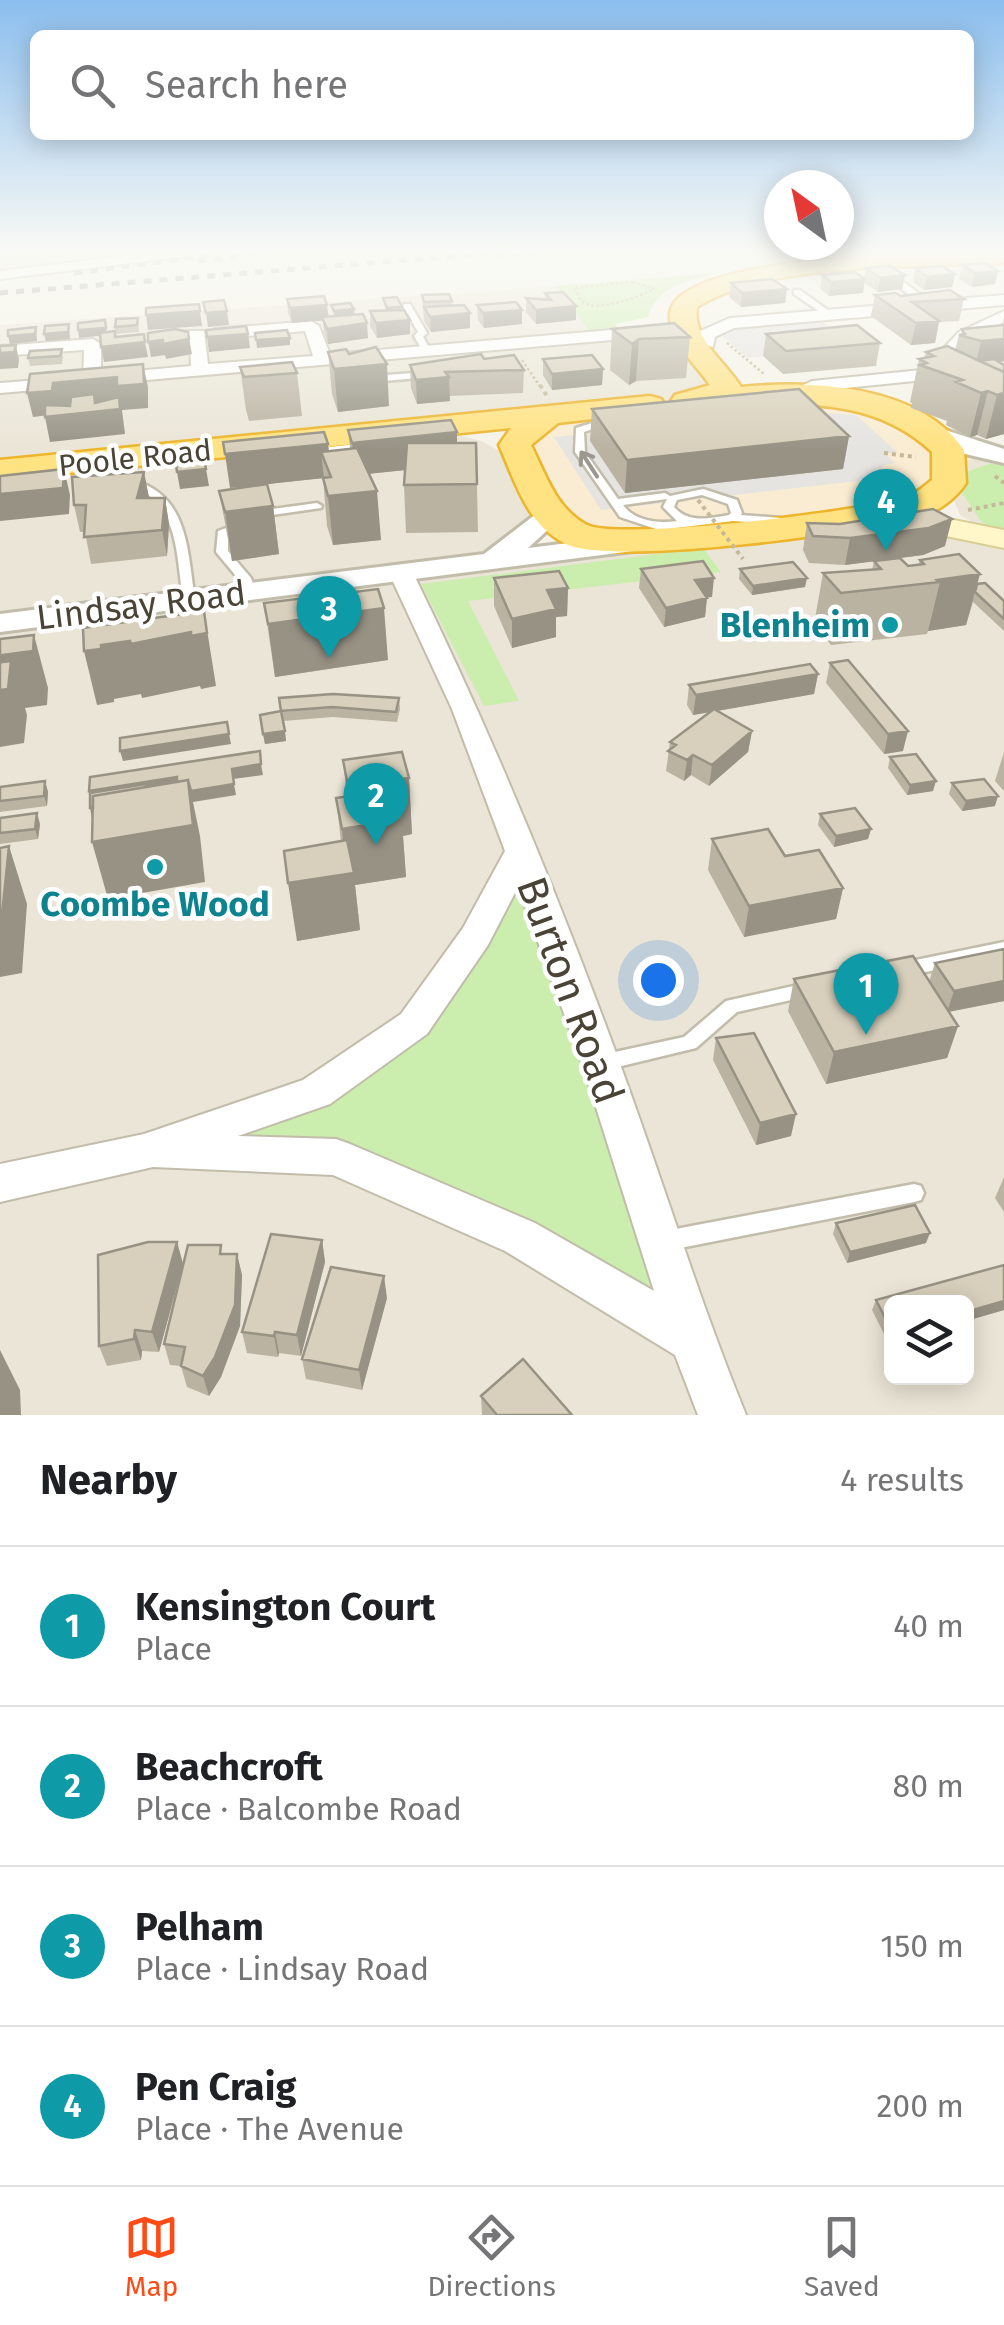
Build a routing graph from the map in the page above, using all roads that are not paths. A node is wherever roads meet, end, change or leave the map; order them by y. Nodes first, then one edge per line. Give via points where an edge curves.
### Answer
1 (414, 318) edge
2 (684, 318) edge
3 (811, 318) edge
4 (1000, 318) edge
5 (638, 330) edge
6 (976, 330) junction
7 (215, 334) edge
8 (166, 336) edge
9 (1004, 336) edge
10 (710, 339) junction
11 (116, 342) edge
12 (94, 344) junction
13 (0, 351) edge
14 (426, 351) junction
15 (384, 355) junction
16 (323, 360) junction
17 (1004, 367) edge
18 (200, 371) junction
19 (433, 374) edge
20 (92, 380) junction
21 (361, 380) edge
22 (954, 380) junction
23 (397, 382) junction
24 (0, 388) edge
25 (784, 388) junction
26 (739, 407) edge
27 (721, 409) edge
28 (678, 410) junction
29 (556, 415) junction
30 (388, 432) junction
31 (432, 440) edge
32 (334, 443) junction
33 (926, 445) junction
34 (998, 462) edge
35 (0, 470) edge
36 (525, 470) junction
37 (950, 478) junction
38 (113, 483) edge
39 (665, 496) dead end
40 (615, 503) junction
41 (316, 506) dead end
42 (548, 517) junction
43 (733, 518) junction
44 (867, 518) junction
45 (692, 523) junction
46 (816, 523) junction
47 (1002, 538) edge
48 (638, 543) junction
49 (461, 565) junction
50 (401, 573) junction
51 (250, 592) junction
52 (188, 600) junction
53 (0, 622) edge
54 (520, 852) junction
55 (1004, 949) edge
56 (887, 973) edge
57 (829, 985) edge
58 (600, 1063) junction
59 (144, 1152) junction
60 (0, 1183) edge
61 (914, 1193) dead end
62 (660, 1242) junction
63 (692, 1339) junction
64 (722, 1415) edge

1 - 14 lane
2 - 10 highway
3 - 10 street
4 - 6 street
5 - 14 street
6 - 9 street
6 - 22 street via 945,356
7 - 16 street via 259,321 319,326
8 - 18 street via 198,336
10 - 25 highway via 747,376
10 - 28 highway via 727,388
11 - 12 street
12 - 13 street
12 - 20 street
14 - 15 street
15 - 16 street
15 - 23 lane
16 - 18 street via 260,375
17 - 22 street
18 - 20 street
19 - 23 lane
20 - 24 street
21 - 23 lane
22 - 25 street via 925,376
25 - 26 lane via 774,403
25 - 28 highway, Poole Road
25 - 33 highway via 881,410
27 - 28 lane
28 - 29 highway, Poole Road
40 -> 28 lane via 580,452 579,430
29 - 30 highway, Poole Road
29 - 36 highway via 517,438
30 - 32 highway, Poole Road
30 - 36 highway, Poole Road via 482,441
31 - 32 lane
32 - 35 highway, Poole Road
33 - 34 street
33 - 37 highway via 948,450
34 - 37 street via 970,459
36 - 42 highway
37 - 44 highway via 923,504
37 - 47 main road via 960,516
38 - 52 lane via 147,486 170,510
39 - 40 lane
40 - 45 lane via 643,524
41 - 51 lane via 258,514 222,533 224,557
42 - 48 highway via 582,537
42 - 49 street, Lindsay Road via 508,551
43 - 45 lane
43 - 45 lane via 737,508 715,494 673,498 670,512
43 - 46 lane
44 - 46 highway
44 - 47 main road via 925,520
46 - 48 highway
48 - 49 street, Lindsay Road
49 - 50 street, Lindsay Road
50 - 51 street, Lindsay Road
50 - 54 street, Burton Road via 466,709
51 - 52 street, Lindsay Road
52 - 53 street, Lindsay Road
54 - 58 street, Burton Road
54 - 59 street via 476,936 414,1024 316,1092
55 - 56 lane
57 - 58 lane via 732,1006 690,1043
58 - 62 street, Burton Road
59 - 60 street
59 - 63 street via 336,1156 520,1237
61 - 62 lane
62 - 63 street, Burton Road
63 - 64 street, Burton Road

